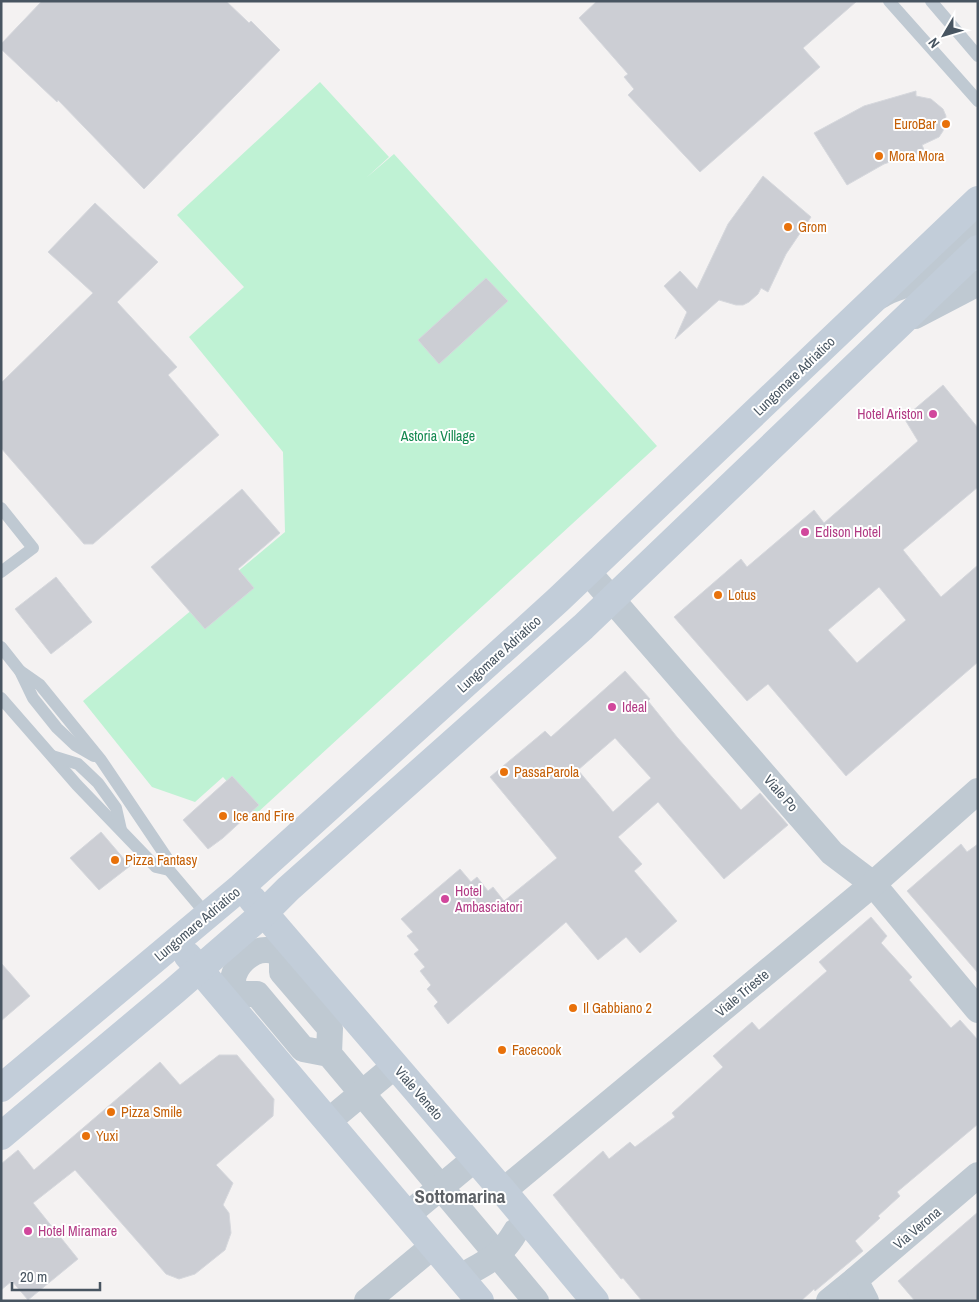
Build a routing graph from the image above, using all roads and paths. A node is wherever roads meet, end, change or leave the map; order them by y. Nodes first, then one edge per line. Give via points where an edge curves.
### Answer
1 (889, 1) edge
2 (931, 1) edge
3 (978, 56) edge
4 (978, 101) edge
5 (978, 200) edge
6 (978, 232) edge
7 (978, 249) edge
8 (978, 284) edge
9 (872, 301) junction
10 (901, 323) junction
11 (1, 508) edge
12 (1, 572) edge
13 (588, 572) junction
14 (612, 598) junction
15 (1, 647) edge
16 (1, 698) edge
17 (978, 791) edge
18 (169, 870) junction
19 (873, 884) junction
20 (241, 886) junction
21 (264, 913) junction
22 (207, 915) junction
23 (176, 941) junction
24 (200, 969) junction
25 (978, 1010) edge
26 (329, 1054) dead end
27 (385, 1074) dead end
28 (1, 1088) edge
29 (362, 1093) junction
30 (337, 1114) dead end
31 (1, 1136) edge
32 (465, 1167) dead end
33 (978, 1175) edge
34 (441, 1187) junction
35 (503, 1191) junction
36 (417, 1207) dead end
37 (516, 1231) dead end
38 (433, 1246) junction
39 (497, 1255) junction
40 (471, 1271) dead end
41 (861, 1290) edge
42 (367, 1301) edge
43 (480, 1301) edge
44 (536, 1301) edge
45 (595, 1301) edge
46 (830, 1301) edge

1 - 4 lane
2 - 3 lane
5 - 9 street, Lungomare Adriatico
6 - 9 street via 959,241 922,277
7 - 10 street
8 - 10 street
9 - 13 street, Lungomare Adriatico
10 - 14 street
11 - 12 lane via 34,548
13 - 14 street, Viale Po
13 - 20 street, Lungomare Adriatico
14 - 19 street, Viale Po via 832,853
14 - 21 street
15 - 18 lane via 20,672 32,698 57,728 75,745 100,760 167,858
16 - 18 lane via 52,756 78,764 98,783 116,808 121,830 156,866
17 - 19 street, Viale Trieste
18 - 22 lane
19 - 25 street, Viale Po
19 - 35 street, Viale Trieste
20 - 21 street, Viale Veneto
20 - 22 street, Lungomare Adriatico
21 - 24 street
21 - 35 street, Viale Veneto
22 - 23 street, Lungomare Adriatico
23 - 24 street
23 - 28 street, Lungomare Adriatico
24 - 31 street
24 - 38 street
26 - 29 street
27 - 29 street
29 - 30 street
29 - 34 street
32 - 34 street
33 - 41 street, Via Verona
34 - 36 street
34 - 39 street
35 - 45 street, Viale Veneto
37 - 39 street
38 - 42 street
38 - 43 street
39 - 40 street
39 - 44 street
41 - 46 street, Via Verona

